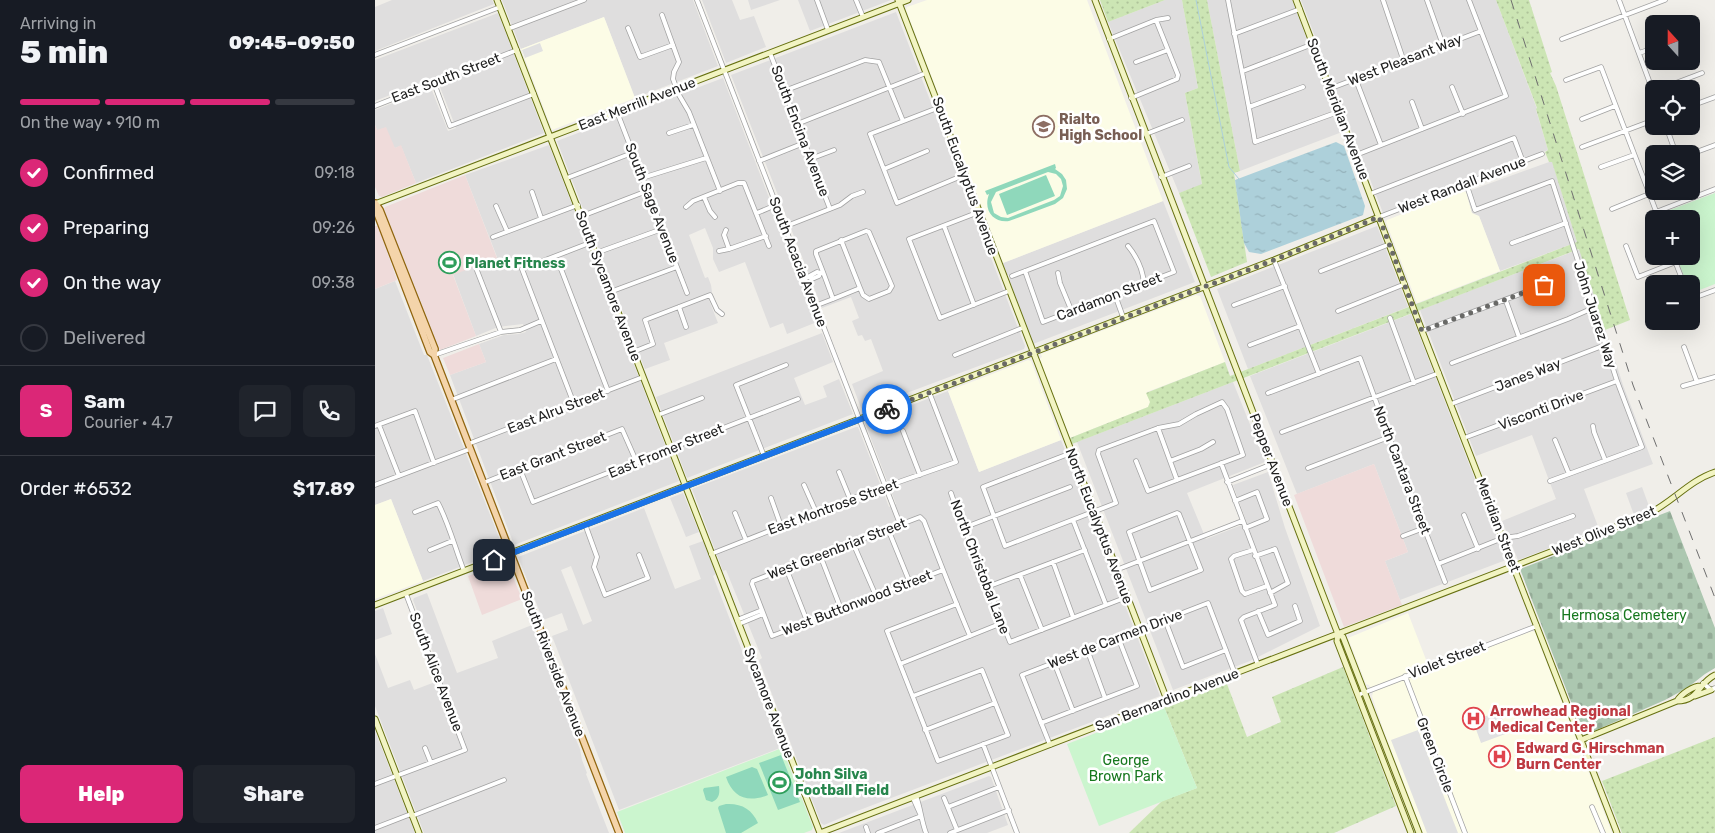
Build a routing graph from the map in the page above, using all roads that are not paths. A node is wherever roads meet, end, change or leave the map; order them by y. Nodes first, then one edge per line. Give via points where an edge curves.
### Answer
1 (497, 0) edge
2 (584, 0) edge
3 (697, 0) edge
4 (817, 0) edge
5 (856, 0) edge
6 (908, 0) edge
7 (1095, 0) edge
8 (1227, 0) edge
9 (1296, 0) edge
10 (1383, 0) edge
11 (1427, 0) edge
12 (1469, 0) edge
13 (1619, 0) edge
14 (1665, 0) edge
15 (899, 2) edge
16 (500, 7) junction
17 (1300, 9) junction
18 (662, 15) dead end
19 (1625, 16) junction
20 (863, 17) junction
21 (1168, 18) dead end
22 (1156, 20) junction
23 (628, 28) dead end
24 (508, 29) junction
25 (828, 30) junction
26 (1481, 30) junction
27 (1234, 34) junction
28 (1109, 39) junction
29 (1562, 39) dead end
30 (1313, 44) junction
31 (673, 45) junction
32 (1443, 45) junction
33 (517, 50) junction
34 (1168, 50) junction
35 (1645, 51) edge
36 (770, 53) junction
37 (1639, 53) junction
38 (375, 56) edge
39 (1403, 59) junction
40 (1136, 62) dead end
41 (724, 70) junction
42 (1243, 71) junction
43 (1702, 73) dead end
44 (927, 74) junction
45 (1356, 80) junction
46 (1567, 80) dead end
47 (1649, 80) edge
48 (1684, 80) edge
49 (434, 83) junction
50 (889, 87) junction
51 (1303, 87) dead end
52 (1452, 87) dead end
53 (677, 88) junction
54 (1329, 89) junction
55 (784, 91) junction
56 (534, 94) junction
57 (1715, 97) edge
58 (1131, 98) junction
59 (1412, 102) dead end
60 (1700, 103) edge
61 (375, 106) edge
62 (1615, 106) junction
63 (940, 107) junction
64 (1249, 107) junction
65 (617, 112) junction
66 (1338, 112) junction
67 (1463, 114) junction
68 (1582, 119) dead end
69 (1182, 120) dead end
70 (903, 121) junction
71 (1645, 123) edge
72 (797, 124) junction
73 (693, 125) junction
74 (1422, 129) junction
75 (1625, 130) junction
76 (669, 133) dead end
77 (1146, 134) junction
78 (551, 137) junction
79 (804, 143) junction
80 (1381, 145) junction
81 (1715, 145) edge
82 (1582, 147) dead end
83 (833, 150) dead end
84 (927, 151) dead end
85 (1700, 151) edge
86 (632, 153) junction
87 (1542, 154) dead end
88 (1356, 155) junction
89 (1634, 155) junction
90 (706, 158) junction
91 (810, 159) junction
92 (759, 161) junction
93 (1523, 162) junction
94 (1189, 166) dead end
95 (1601, 168) dead end
96 (884, 169) junction
97 (964, 175) junction
98 (1161, 177) junction
99 (567, 178) junction
100 (642, 178) junction
101 (1466, 183) junction
102 (1645, 184) edge
103 (1715, 189) edge
104 (647, 191) junction
105 (720, 191) junction
106 (532, 192) dead end
107 (863, 192) dead end
108 (1370, 194) junction
109 (1700, 195) edge
110 (1645, 196) edge
111 (704, 197) junction
112 (1688, 200) edge
113 (375, 204) edge
114 (577, 205) junction
115 (776, 205) junction
116 (496, 206) dead end
117 (686, 207) dead end
118 (830, 209) junction
119 (1612, 209) dead end
120 (1661, 210) edge
121 (979, 212) junction
122 (757, 213) junction
123 (582, 216) junction
124 (715, 217) dead end
125 (1379, 217) junction
126 (541, 218) junction
127 (378, 223) edge
128 (1566, 223) junction
129 (944, 226) junction
130 (785, 227) junction
131 (662, 229) junction
132 (726, 230) dead end
133 (507, 232) junction
134 (766, 236) junction
135 (493, 237) dead end
136 (841, 240) junction
137 (592, 242) junction
138 (1389, 244) junction
139 (1512, 244) dead end
140 (769, 246) dead end
141 (1128, 246) dead end
142 (1627, 246) dead end
143 (729, 249) junction
144 (719, 251) dead end
145 (596, 254) junction
146 (556, 256) junction
147 (1274, 260) junction
148 (1668, 265) edge
149 (677, 267) junction
150 (476, 268) dead end
151 (1025, 271) junction
152 (1321, 271) dead end
153 (821, 273) junction
154 (1058, 273) dead end
155 (1011, 276) dead end
156 (807, 278) junction
157 (1144, 284) junction
158 (1405, 284) junction
159 (1544, 285) dead end
160 (1203, 286) junction
161 (1285, 286) junction
162 (860, 288) junction
163 (1715, 290) edge
164 (1009, 291) junction
165 (610, 292) junction
166 (687, 293) dead end
167 (1115, 295) junction
168 (1700, 296) edge
169 (833, 299) junction
170 (1506, 301) junction
171 (820, 304) dead end
172 (974, 305) junction
173 (1234, 305) dead end
174 (679, 307) junction
175 (1593, 308) junction
176 (1338, 311) dead end
177 (1072, 312) junction
178 (722, 314) dead end
179 (1123, 317) junction
180 (1390, 318) dead end
181 (541, 321) junction
182 (1300, 326) junction
183 (686, 327) dead end
184 (1023, 328) junction
185 (1422, 331) junction
186 (501, 332) junction
187 (1519, 338) junction
188 (1250, 345) dead end
189 (1605, 345) junction
190 (1684, 347) dead end
191 (633, 352) junction
192 (1032, 352) junction
193 (955, 354) dead end
194 (434, 355) junction
195 (556, 359) junction
196 (1452, 363) dead end
197 (786, 365) dead end
198 (1439, 373) junction
199 (1319, 374) junction
200 (643, 377) junction
201 (1715, 377) edge
202 (1617, 381) junction
203 (1697, 382) junction
204 (1414, 383) junction
205 (1683, 386) dead end
206 (608, 391) junction
207 (929, 392) junction
208 (1268, 393) dead end
209 (701, 398) dead end
210 (1375, 398) junction
211 (798, 399) dead end
212 (451, 400) junction
213 (574, 404) junction
214 (1451, 404) junction
215 (658, 415) junction
216 (749, 418) junction
217 (859, 420) junction
218 (377, 426) edge
219 (1593, 426) dead end
220 (1158, 428) junction
221 (903, 431) dead end
222 (1282, 432) dead end
223 (1389, 437) junction
224 (1465, 438) junction
225 (1555, 440) dead end
226 (1213, 442) dead end
227 (469, 447) junction
228 (671, 450) junction
229 (1071, 453) junction
230 (764, 456) junction
231 (1170, 460) junction
232 (1605, 460) junction
233 (1136, 461) dead end
234 (434, 463) junction
235 (637, 463) junction
236 (1221, 463) junction
237 (1272, 464) junction
238 (1308, 468) dead end
239 (520, 469) junction
240 (839, 472) dead end
241 (1715, 472) edge
242 (1569, 474) junction
243 (921, 475) junction
244 (399, 476) junction
245 (1177, 480) junction
246 (1550, 481) dead end
247 (1227, 482) junction
248 (483, 483) junction
249 (375, 485) edge
250 (804, 485) dead end
251 (685, 486) junction
252 (885, 486) junction
253 (1070, 487) dead end
254 (951, 493) dead end
255 (771, 498) dead end
256 (850, 499) junction
257 (1235, 501) junction
258 (415, 512) dead end
259 (816, 512) junction
260 (1095, 512) junction
261 (735, 513) dead end
262 (1464, 515) dead end
263 (994, 516) junction
264 (1573, 516) dead end
265 (1073, 520) junction
266 (1242, 521) junction
267 (585, 524) junction
268 (900, 524) junction
269 (781, 526) junction
270 (963, 528) junction
271 (1245, 528) junction
272 (1424, 528) junction
273 (889, 529) junction
274 (1403, 536) dead end
275 (1503, 538) junction
276 (746, 540) junction
277 (452, 541) junction
278 (1190, 542) junction
279 (853, 543) junction
280 (1478, 549) junction
281 (430, 550) dead end
282 (1085, 550) junction
283 (1253, 550) junction
284 (511, 554) junction
285 (711, 554) junction
286 (639, 555) dead end
287 (821, 555) junction
288 (1255, 556) junction
289 (1139, 561) junction
290 (1053, 562) junction
291 (1438, 564) junction
292 (1514, 566) junction
293 (786, 568) junction
294 (943, 570) junction
295 (1117, 570) junction
296 (464, 571) junction
297 (719, 573) joint
298 (1020, 575) junction
299 (1445, 582) dead end
300 (910, 583) junction
301 (1267, 586) junction
302 (987, 587) junction
303 (1270, 593) junction
304 (406, 594) junction
305 (876, 596) junction
306 (1127, 597) junction
307 (957, 604) junction
308 (1106, 604) junction
309 (375, 605) edge
310 (1295, 606) dead end
311 (841, 609) junction
312 (1258, 611) junction
313 (763, 612) junction
314 (1073, 617) junction
315 (1165, 620) junction
316 (807, 621) junction
317 (738, 622) junction
318 (1002, 623) junction
319 (1537, 626) junction
320 (1042, 630) junction
321 (1140, 630) junction
322 (1338, 634) junction
323 (970, 636) junction
324 (1118, 638) junction
325 (1087, 649) junction
326 (1226, 650) junction
327 (1054, 662) junction
328 (900, 664) junction
329 (1258, 665) junction
330 (1235, 674) junction
331 (1715, 674) edge
332 (1405, 676) junction
333 (1702, 685) junction
334 (1713, 689) edge
335 (1365, 692) junction
336 (1358, 695) junction
337 (913, 696) junction
338 (1692, 697) junction
339 (1105, 698) junction
340 (1167, 700) junction
341 (1677, 701) junction
342 (995, 703) junction
343 (1073, 711) junction
344 (375, 719) edge
345 (1041, 724) junction
346 (925, 730) junction
347 (1581, 740) junction
348 (983, 744) junction
349 (1050, 746) junction
350 (425, 748) dead end
351 (431, 763) junction
352 (992, 768) junction
353 (397, 776) junction
354 (504, 780) dead end
355 (375, 784) edge
356 (999, 787) junction
357 (915, 797) junction
358 (944, 798) dead end
359 (948, 807) junction
360 (1592, 807) dead end
361 (1009, 810) junction
362 (412, 815) junction
363 (921, 816) junction
364 (866, 827) dead end
365 (375, 828) edge
366 (957, 830) junction
367 (419, 833) edge
368 (619, 833) edge
369 (820, 833) edge
370 (868, 833) edge
371 (878, 833) edge
372 (926, 833) edge
373 (950, 833) edge
374 (1017, 833) edge
375 (1411, 833) edge
376 (1419, 833) edge
377 (1465, 833) edge
378 (1603, 833) edge
379 (1617, 833) edge

1 - 16 street, South Sycamore Avenue
2 - 24 street
3 - 41 street, South Acacia Avenue
4 - 25 street
5 - 20 street
6 - 15 street, East Merrill Avenue
7 - 28 street, Pepper Avenue
8 - 27 street
9 - 17 street, South Meridian Avenue
10 - 39 street
11 - 32 street
12 - 26 street
13 - 19 street
14 - 19 street
15 - 20 street, East Merrill Avenue
15 - 44 street, South Eucalyptus Avenue
16 - 24 street, South Sycamore Avenue
16 - 38 street
17 - 27 street
17 - 30 street, South Meridian Avenue
18 - 31 street
19 - 29 street
19 - 37 street
20 - 25 street, East Merrill Avenue
21 - 22 street
22 - 28 street
22 - 34 street
23 - 31 street via 641,57
24 - 33 street, South Sycamore Avenue
25 - 36 street, East Merrill Avenue
26 - 32 street, West Pleasant Way
26 - 67 street via 1506,96
27 - 42 street
28 - 58 street, Pepper Avenue
30 - 42 street
30 - 54 street, South Meridian Avenue
31 - 53 street via 679,62 673,79
32 - 39 street, West Pleasant Way
33 - 49 street, East South Street
33 - 56 street, South Sycamore Avenue
34 - 40 street
34 - 58 street via 1177,79
35 - 37 street
36 - 41 street, East Merrill Avenue
36 - 55 street, South Encina Avenue
37 - 47 street
39 - 45 street, West Pleasant Way
41 - 53 street, East Merrill Avenue
41 - 92 street, South Acacia Avenue
42 - 64 street
43 - 48 street
44 - 50 street
44 - 63 street, South Eucalyptus Avenue
45 - 54 street, West Pleasant Way
45 - 80 street
46 - 62 street via 1601,67
49 - 56 street via 451,126
49 - 61 street, East South Street
50 - 55 street via 879,62 865,60
50 - 70 street
50 - 72 street
51 - 64 street
52 - 67 street
53 - 65 street, East Merrill Avenue
53 - 73 street
54 - 66 street, South Meridian Avenue
55 - 72 street, South Encina Avenue
56 - 78 street, South Sycamore Avenue
57 - 60 street
58 - 77 street, Pepper Avenue
59 - 74 street
62 - 68 street
62 - 75 street
63 - 70 street
63 - 97 street, South Eucalyptus Avenue
64 - 66 street via 1255,142
65 - 78 street, East Merrill Avenue
65 - 86 street, South Sage Avenue
66 - 88 street, South Meridian Avenue
67 - 74 street
69 - 77 street
70 - 96 street via 870,134
71 - 75 street
72 - 79 street, South Encina Avenue
73 - 76 street
73 - 90 street
74 - 80 street
75 - 82 street
75 - 89 street
77 - 98 street, Pepper Avenue
78 - 99 street, South Sycamore Avenue
78 - 113 street, East Merrill Avenue
79 - 91 street, South Encina Avenue
79 - 92 street
80 - 88 street
81 - 85 street
83 - 91 street
84 - 96 street
86 - 99 street
86 - 100 street, South Sage Avenue
87 - 93 street, West Randall Avenue
88 - 108 street, South Meridian Avenue
89 - 95 street
89 - 102 street
90 - 100 street
90 - 105 street
91 - 118 street, South Encina Avenue
92 - 115 street, South Acacia Avenue
93 - 101 street, West Randall Avenue
93 - 108 street via 1514,138
94 - 98 street
96 - 97 street via 897,203
97 - 121 street, South Eucalyptus Avenue
98 - 160 street, Pepper Avenue
99 - 114 street, South Sycamore Avenue
100 - 104 street, South Sage Avenue
101 - 125 street, West Randall Avenue
101 - 128 street, John Juarez Way via 1475,210 1552,181
103 - 109 street
104 - 123 street
104 - 131 street, South Sage Avenue
105 - 111 street
105 - 122 street via 744,183
106 - 126 street
107 - 118 street
108 - 125 street, South Meridian Avenue
110 - 119 street
111 - 117 street
111 - 124 street
112 - 120 street
113 - 127 main road, South Riverside Avenue
113 - 194 main road, South Riverside Avenue via 381,210 403,265 435,349
114 - 123 street, South Sycamore Avenue
114 - 126 street
115 - 122 street
115 - 130 street, South Acacia Avenue
116 - 133 street
118 - 130 street
121 - 129 street
121 - 164 street, South Eucalyptus Avenue
122 - 134 street
123 - 137 street, South Sycamore Avenue
125 - 138 street, Meridian Street
125 - 147 street, West Randall Avenue
126 - 133 street
127 - 194 main road, South Riverside Avenue via 430,352
128 - 139 street
128 - 175 street, John Juarez Way
129 - 172 street
129 - 172 street via 909,239 940,318
130 - 156 street, South Acacia Avenue
131 - 145 street
131 - 149 street, South Sage Avenue
132 - 143 street via 724,235
133 - 135 street
134 - 140 street
134 - 143 street
136 - 153 street via 816,251
136 - 162 street
136 - 162 street via 869,232 892,286 889,291 869,299
137 - 145 street, South Sycamore Avenue
137 - 146 street
138 - 152 street
138 - 158 street, Meridian Street
141 - 157 street via 1135,254
142 - 148 street via 1638,277
143 - 144 street
145 - 165 street, South Sycamore Avenue
146 - 181 street via 522,269
146 - 206 street
147 - 160 street, West Randall Avenue
147 - 161 street
149 - 165 street
149 - 166 street, South Sage Avenue
150 - 186 street
151 - 155 street
151 - 157 street, Cardamon Street via 1154,221 1174,272
151 - 177 street, Cardamon Street via 1043,322
153 - 156 street
153 - 169 street
154 - 177 street
156 - 217 street, South Acacia Avenue
157 - 167 street, Cardamon Street
158 - 176 street
158 - 185 street, Meridian Street
159 - 170 street
160 - 179 street, West Randall Avenue
160 - 237 street, Pepper Avenue
161 - 173 street
161 - 182 street
162 - 169 street
163 - 168 street
164 - 172 street
164 - 184 street, South Eucalyptus Avenue
165 - 191 street, South Sycamore Avenue
167 - 177 street, Cardamon Street
167 - 179 street
169 - 171 street
170 - 185 street
170 - 187 street
174 - 178 street via 710,295
174 - 183 street
174 - 191 street via 645,320 653,344
175 - 187 street
175 - 189 street, John Juarez Way
179 - 192 street, West Randall Avenue
180 - 204 street
181 - 186 street via 520,330
181 - 195 street
182 - 188 street
182 - 199 street
184 - 192 street, South Eucalyptus Avenue
184 - 193 street
185 - 198 street, Meridian Street
186 - 194 street
187 - 196 street
189 - 202 street, John Juarez Way
189 - 214 street, Janes Way
190 - 203 street
191 - 200 street, South Sycamore Avenue
192 - 207 street, West Randall Avenue
192 - 229 street, North Eucalyptus Avenue
194 - 212 main road, South Riverside Avenue
195 - 212 street
195 - 213 street
197 - 216 street via 736,385
198 - 204 street
198 - 214 street, Meridian Street
199 - 208 street
199 - 210 street, North Cantara Street via 1360,358
200 - 206 street, East Alru Street
200 - 215 street, South Sycamore Avenue
201 - 203 street
202 - 224 street, Visconti Drive
202 - 232 street, John Juarez Way via 1643,447
203 - 205 street
204 - 210 street
206 - 213 street, East Alru Street
207 - 217 street, West Randall Avenue
207 - 243 street, East Montrose Street via 956,462
209 - 215 street
210 - 222 street
210 - 223 street, North Cantara Street
211 - 216 street, East Fromer Street
212 - 227 main road, South Riverside Avenue
213 - 227 street, East Alru Street
214 - 224 street, Meridian Street
215 - 228 street, South Sycamore Avenue
216 - 228 street, East Fromer Street
216 - 230 street
217 - 230 street, West Randall Avenue
217 - 252 street, South Acacia Avenue
218 - 234 street via 415,411
218 - 244 street
219 - 232 street
220 - 231 street
220 - 236 street via 1179,424 1222,402 1243,455
220 - 260 street via 1099,450 1097,454 1116,503
221 - 243 street
223 - 238 street
223 - 272 street, North Cantara Street
224 - 275 street, Meridian Street
225 - 242 street
226 - 231 street
227 - 234 street, East Alru Street
227 - 248 main road, South Riverside Avenue
228 - 235 street, East Fromer Street
228 - 251 street, South Sycamore Avenue
229 - 260 street, North Eucalyptus Avenue
229 - 263 street via 983,487
230 - 251 street, West Randall Avenue
231 - 245 street
232 - 242 street
233 - 245 street via 1147,491
234 - 244 street, East Alru Street
235 - 239 street, East Fromer Street via 533,502
235 - 239 street, East Grant Street via 623,429
236 - 245 street
236 - 247 street
237 - 247 street
237 - 322 street, Pepper Avenue
239 - 248 street, East Grant Street
240 - 256 street
241 - 292 street, West Olive Street via 1700,478 1654,512
242 - 246 street
243 - 252 street, East Montrose Street
244 - 249 street, East Alru Street
247 - 257 street
248 - 284 main road, South Riverside Avenue
250 - 259 street
251 - 267 street, West Randall Avenue
251 - 285 street, South Sycamore Avenue
252 - 256 street, East Montrose Street
252 - 268 street, South Acacia Avenue
253 - 263 street
254 - 270 street, North Christobal Lane
255 - 269 street
256 - 259 street, East Montrose Street
257 - 266 street
257 - 271 street via 1257,492 1267,520
258 - 277 street via 438,503
259 - 269 street, East Montrose Street
260 - 265 street
260 - 295 street, North Eucalyptus Avenue
261 - 276 street
262 - 280 street
263 - 265 street via 1005,546
263 - 270 street
264 - 275 street via 1518,536
265 - 282 street
266 - 271 street
266 - 278 street
267 - 284 street, West Randall Avenue
267 - 286 street via 594,546 595,567 605,595 648,578
268 - 273 street, West Greenbriar Street
268 - 294 street, West Greenbriar Street via 920,517 924,521
269 - 276 street, East Montrose Street
270 - 302 street, North Christobal Lane
271 - 283 street
272 - 274 street
272 - 291 street, North Cantara Street
273 - 279 street, West Greenbriar Street
273 - 300 street
275 - 280 street
275 - 292 street, Meridian Street
276 - 285 street, East Montrose Street
277 - 281 street
277 - 296 street
278 - 289 street
278 - 289 street via 1177,513 1131,530 1129,535
278 - 289 street via 1201,570 1159,587 1150,590
279 - 287 street, West Greenbriar Street
279 - 305 street
280 - 291 street
282 - 290 street
282 - 308 street
283 - 288 street
283 - 301 street via 1231,559 1242,591 1245,594
284 - 296 street, West Randall Avenue
284 - 368 main road, South Riverside Avenue
285 - 297 street, South Sycamore Avenue
287 - 293 street, West Greenbriar Street
287 - 311 street
288 - 301 street
288 - 303 street via 1275,549 1288,584
289 - 295 street
290 - 298 street
290 - 314 street
291 - 299 street, North Cantara Street
292 - 319 street, Meridian Street
292 - 322 street, San Bernardino Avenue
293 - 313 street, West Greenbriar Street via 751,584
293 - 316 street
294 - 300 street, West Buttonwood Street
294 - 307 street
295 - 306 street, North Eucalyptus Avenue
296 - 304 street, West Randall Avenue
297 - 317 street, Sycamore Avenue
298 - 302 street
298 - 320 street
300 - 305 street, West Buttonwood Street
301 - 303 street
302 - 318 street, North Christobal Lane
303 - 312 street via 1275,604
304 - 309 street, West Randall Avenue
304 - 351 street, South Alice Avenue via 465,750
305 - 311 street, West Buttonwood Street
306 - 308 street
306 - 321 street, North Eucalyptus Avenue
307 - 323 street
307 - 328 street via 887,631
308 - 314 street
310 - 312 street via 1300,621 1268,635
311 - 316 street, West Buttonwood Street
312 - 329 street via 1241,620
313 - 316 street, West Buttonwood Street via 772,636
313 - 317 street
314 - 320 street
315 - 321 street, West de Carmen Drive
315 - 326 street, West de Carmen Drive via 1208,604
315 - 326 street via 1183,667
317 - 369 street, Sycamore Avenue
318 - 320 street, North Christobal Lane via 1010,642
318 - 323 street
319 - 332 street, Violet Street
319 - 347 street, Meridian Street
321 - 324 street, West de Carmen Drive
321 - 340 street, North Eucalyptus Avenue
322 - 329 street, San Bernardino Avenue
322 - 335 street, Pepper Avenue via 1343,637
322 - 336 street, Pepper Avenue via 1337,641
323 - 328 street
324 - 325 street, West de Carmen Drive
324 - 339 street via 1137,686
325 - 327 street, West de Carmen Drive
325 - 339 street
326 - 330 street
327 - 343 street
327 - 345 street, West de Carmen Drive via 1022,675
328 - 337 street
329 - 330 street, San Bernardino Avenue
330 - 340 street, San Bernardino Avenue
331 - 333 street
332 - 335 street, Violet Street
332 - 377 street, Green Circle
333 - 334 street
333 - 338 street
333 - 341 street
334 - 338 street
335 - 336 street, Violet Street
335 - 376 street, Pepper Avenue
336 - 375 street, Pepper Avenue
337 - 342 street via 982,670
337 - 346 street
338 - 341 street
339 - 343 street
340 - 349 street, San Bernardino Avenue
341 - 347 street
342 - 346 street
342 - 348 street via 1007,735
343 - 345 street
344 - 353 street
345 - 349 street
346 - 348 street via 938,761
347 - 379 street, Meridian Street
348 - 352 street
349 - 352 street, San Bernardino Avenue
350 - 351 street
351 - 353 street
352 - 356 street
352 - 357 street, San Bernardino Avenue
353 - 355 street
353 - 362 street
354 - 362 street
356 - 359 street
356 - 361 street
357 - 363 street
357 - 369 street, San Bernardino Avenue
358 - 359 street
359 - 366 street
360 - 378 street
361 - 366 street
361 - 374 street
362 - 365 street
362 - 367 street
363 - 371 street
363 - 372 street
364 - 370 street
366 - 373 street

